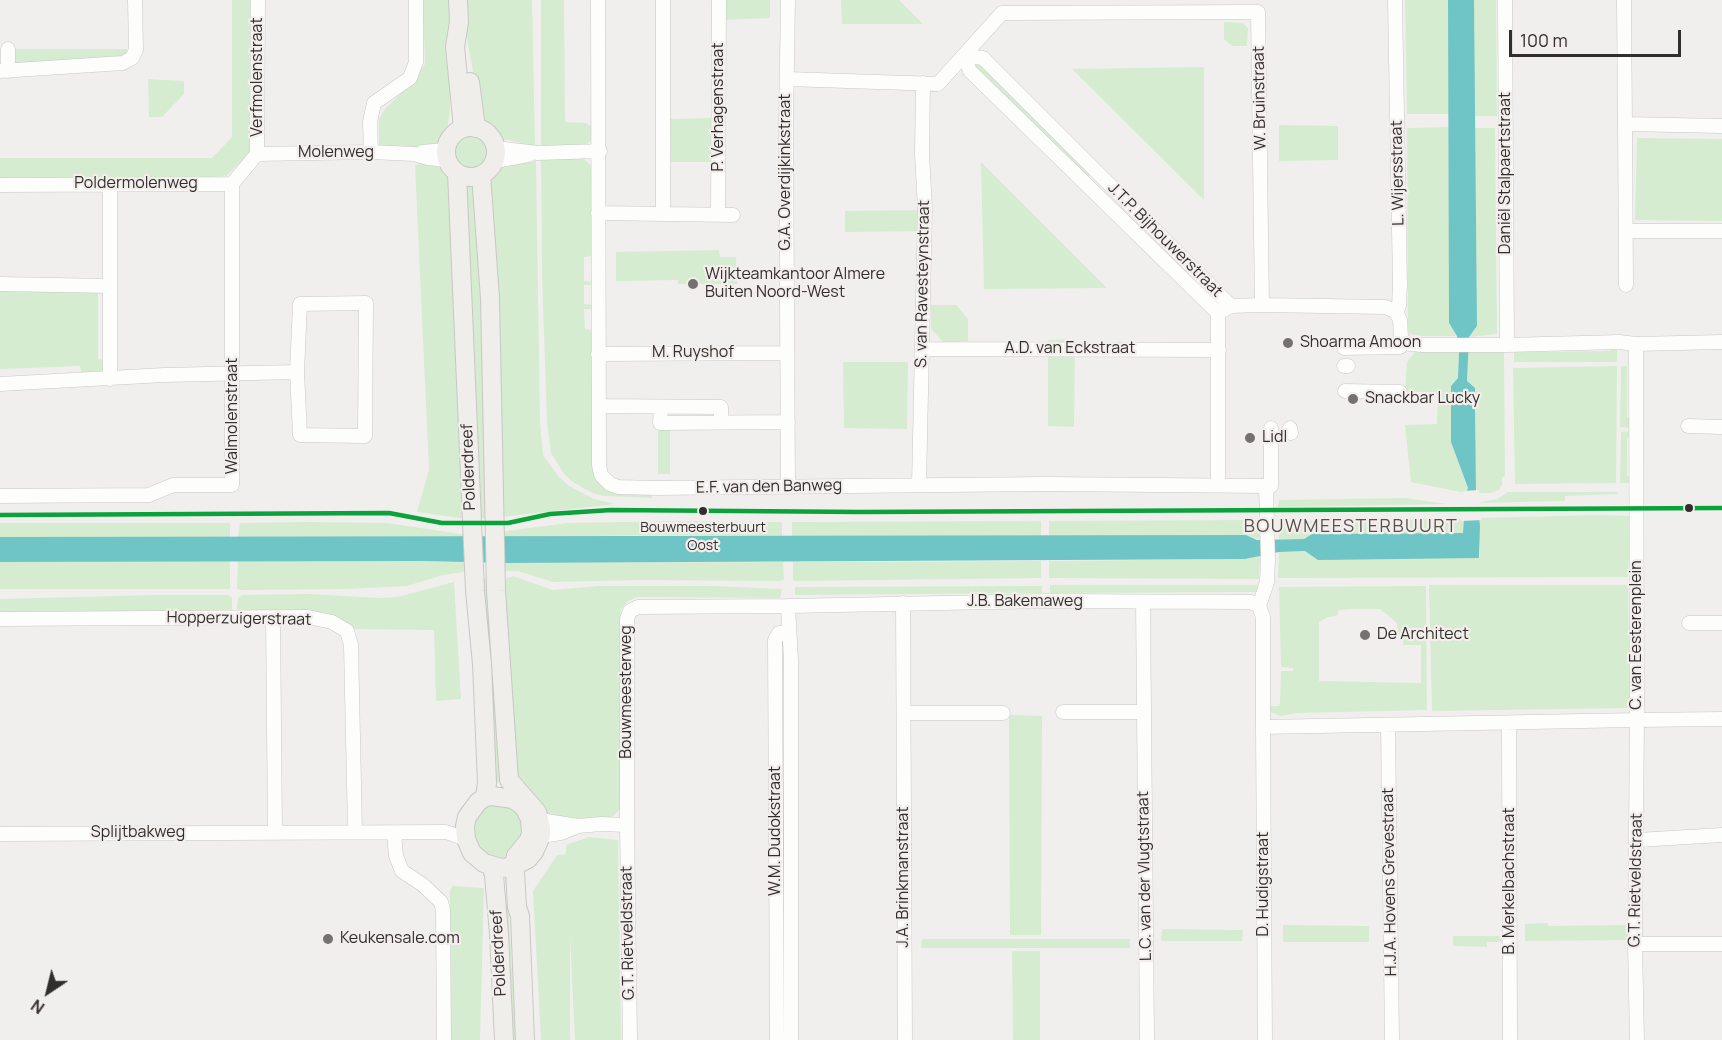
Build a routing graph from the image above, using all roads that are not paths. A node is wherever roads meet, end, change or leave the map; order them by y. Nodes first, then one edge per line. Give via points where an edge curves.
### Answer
1 (135, 0) edge
2 (258, 0) edge
3 (416, 0) edge
4 (458, 0) edge
5 (598, 0) edge
6 (663, 0) edge
7 (719, 0) edge
8 (788, 0) edge
9 (1395, 0) edge
10 (1505, 0) edge
11 (1624, 0) edge
12 (1002, 6) edge
13 (8, 49) dead end
14 (964, 56) junction
15 (4, 71) edge
16 (787, 79) junction
17 (923, 83) junction
18 (1625, 124) junction
19 (1722, 126) edge
20 (469, 128) junction
21 (600, 151) junction
22 (371, 152) junction
23 (257, 154) junction
24 (495, 154) junction
25 (450, 161) junction
26 (1099, 174) junction
27 (481, 175) junction
28 (232, 184) junction
29 (0, 185) edge
30 (110, 185) junction
31 (1087, 186) junction
32 (598, 213) junction
33 (663, 214) junction
34 (718, 215) junction
35 (733, 215) dead end
36 (1626, 231) junction
37 (1722, 231) edge
38 (0, 284) edge
39 (1626, 285) dead end
40 (110, 286) junction
41 (1262, 305) junction
42 (1231, 306) junction
43 (1396, 312) junction
44 (1218, 313) junction
45 (1722, 342) edge
46 (1636, 344) junction
47 (1403, 345) junction
48 (1507, 345) junction
49 (1344, 348) dead end
50 (922, 349) junction
51 (1219, 350) junction
52 (787, 353) junction
53 (598, 354) junction
54 (297, 372) junction
55 (233, 374) junction
56 (110, 379) junction
57 (0, 384) edge
58 (1345, 391) dead end
59 (1400, 392) dead end
60 (599, 406) junction
61 (661, 407) junction
62 (684, 407) junction
63 (703, 407) junction
64 (721, 422) junction
65 (788, 422) junction
66 (684, 423) junction
67 (703, 423) junction
68 (1688, 426) dead end
69 (1722, 427) edge
70 (1271, 428) dead end
71 (920, 485) junction
72 (1218, 485) junction
73 (1269, 486) junction
74 (788, 487) junction
75 (0, 496) edge
76 (903, 603) junction
77 (1143, 603) junction
78 (788, 606) junction
79 (1260, 606) junction
80 (273, 617) junction
81 (0, 619) edge
82 (1689, 623) dead end
83 (1722, 623) edge
84 (789, 632) junction
85 (1063, 712) dead end
86 (1143, 712) junction
87 (904, 713) junction
88 (1003, 713) dead end
89 (1722, 719) edge
90 (1637, 720) junction
91 (1509, 723) junction
92 (1388, 725) junction
93 (1263, 727) junction
94 (485, 797) junction
95 (537, 825) junction
96 (627, 825) junction
97 (355, 831) junction
98 (466, 832) junction
99 (275, 833) junction
100 (394, 833) junction
101 (0, 834) edge
102 (1722, 835) edge
103 (1637, 840) junction
104 (518, 865) junction
105 (490, 866) junction
106 (1635, 944) junction
107 (1722, 944) edge
108 (444, 1040) edge
109 (504, 1040) edge
110 (525, 1040) edge
111 (630, 1040) edge
112 (777, 1040) edge
113 (791, 1040) edge
114 (905, 1040) edge
115 (1147, 1040) edge
116 (1265, 1040) edge
117 (1392, 1040) edge
118 (1510, 1040) edge
119 (1637, 1040) edge

1 - 15 street via 136,50 123,63
2 - 23 street, Verfmolenstraat
3 - 22 street via 416,62 410,78 374,103
4 - 20 main road
5 - 21 street, E.F. van den Banweg
6 - 33 street
7 - 34 street, P. Verhagenstraat
8 - 16 street, G.A. Overdijkinkstraat
9 - 43 street, L. Wijersstraat via 1400,285
10 - 48 street, Daniël Stalpaertstraat
11 - 18 street
12 - 14 street, W. Bruinstraat
12 - 41 street, W. Bruinstraat via 1258,12
13 - 15 street
14 - 17 street via 938,84
14 - 26 street, J.T.P. Bijhouwerstraat via 983,58
14 - 31 street, J.T.P. Bijhouwerstraat via 970,71
16 - 17 street
16 - 52 street, G.A. Overdijkinkstraat
17 - 50 street, S. van Ravesteynstraat
18 - 19 street
18 - 36 street
20 - 24 main road via 485,132 492,139
20 - 25 main road via 451,136
21 - 24 street
21 - 32 street, E.F. van den Banweg
22 - 23 street, Molenweg
22 - 25 street, Molenweg via 414,154 428,150
23 - 28 street
24 - 27 main road via 488,171
25 - 27 main road via 473,177
25 - 94 main road, Polderdreef via 482,664
26 - 31 street, J.T.P. Bijhouwerstraat
26 - 42 street, J.T.P. Bijhouwerstraat
27 - 95 main road, Polderdreef via 490,297 496,591 509,780 533,805
28 - 30 street, Poldermolenweg
28 - 55 street, Walmolenstraat
29 - 30 street, Poldermolenweg
30 - 40 street
31 - 44 street, J.T.P. Bijhouwerstraat
32 - 33 street
32 - 53 street, E.F. van den Banweg
33 - 34 street
34 - 35 street
36 - 37 street
36 - 39 street
38 - 40 street
40 - 56 street
41 - 42 street
41 - 43 street via 1386,307
42 - 44 street
43 - 47 street, L. Wijersstraat
44 - 51 street
45 - 46 street
46 - 48 street
46 - 90 street, C. van Eesterenplein
47 - 48 street
47 - 49 street
50 - 51 street, A.D. van Eckstraat
50 - 71 street, S. van Ravesteynstraat
51 - 72 street
52 - 53 street, M. Ruyshof
52 - 65 street, G.A. Overdijkinkstraat
53 - 60 street, E.F. van den Banweg
54 - 54 street via 300,435 365,436 366,303 300,304
54 - 55 street
55 - 56 street
55 - 75 street, Walmolenstraat via 232,485 173,485 148,495
56 - 57 street
58 - 59 street
60 - 61 street
60 - 74 street, E.F. van den Banweg via 599,471 614,486
61 - 62 street
61 - 66 street via 660,423
62 - 63 street
62 - 66 street
63 - 64 street via 721,407
63 - 67 street
64 - 65 street
64 - 67 street
65 - 74 street, G.A. Overdijkinkstraat
66 - 67 street
68 - 69 street
70 - 73 street
71 - 72 street, E.F. van den Banweg
71 - 74 street, E.F. van den Banweg
72 - 73 street, E.F. van den Banweg
73 - 79 street via 1267,582
76 - 77 street, J.B. Bakemaweg
76 - 78 street, J.B. Bakemaweg
76 - 87 street, J.A. Brinkmanstraat
77 - 79 street, J.B. Bakemaweg via 1251,602
77 - 86 street, L.C. van der Vlugtstraat
78 - 84 street, W.M. Dudokstraat
78 - 96 street, Bouwmeesterweg via 638,607 630,611
79 - 93 street
80 - 81 street, Hopperzuigerstraat
80 - 97 street, Hopperzuigerstraat via 308,617 332,622 347,631 351,645
80 - 99 street
82 - 83 street
84 - 112 street, W.M. Dudokstraat via 779,633 774,639
84 - 113 street, W.M. Dudokstraat
85 - 86 street
86 - 115 street, L.C. van der Vlugtstraat
87 - 88 street
87 - 114 street, J.A. Brinkmanstraat
89 - 90 street
90 - 91 street, C. van Eesterenplein
90 - 103 street, G.T. Rietveldstraat
91 - 92 street, C. van Eesterenplein
91 - 118 street, B. Merkelbachstraat
92 - 93 street, C. van Eesterenplein
92 - 117 street, H.J.A. Hovens Grevestraat
93 - 116 street, D. Hudigstraat
94 - 95 main road via 513,799
94 - 98 main road via 472,809
95 - 96 street via 561,833 578,826
95 - 104 main road via 516,856
96 - 111 street, G.T. Rietveldstraat
97 - 99 street, Splijtbakweg
97 - 100 street, Splijtbakweg
98 - 100 street, Splijtbakweg via 456,826 446,832
98 - 105 main road via 468,846
99 - 101 street, Splijtbakweg
100 - 108 street via 402,872 423,885 441,902 443,910
102 - 103 street
103 - 106 street, G.T. Rietveldstraat
104 - 105 main road
104 - 110 main road, Polderdreef
105 - 109 main road, Polderdreef via 499,934
106 - 107 street
106 - 119 street, G.T. Rietveldstraat

